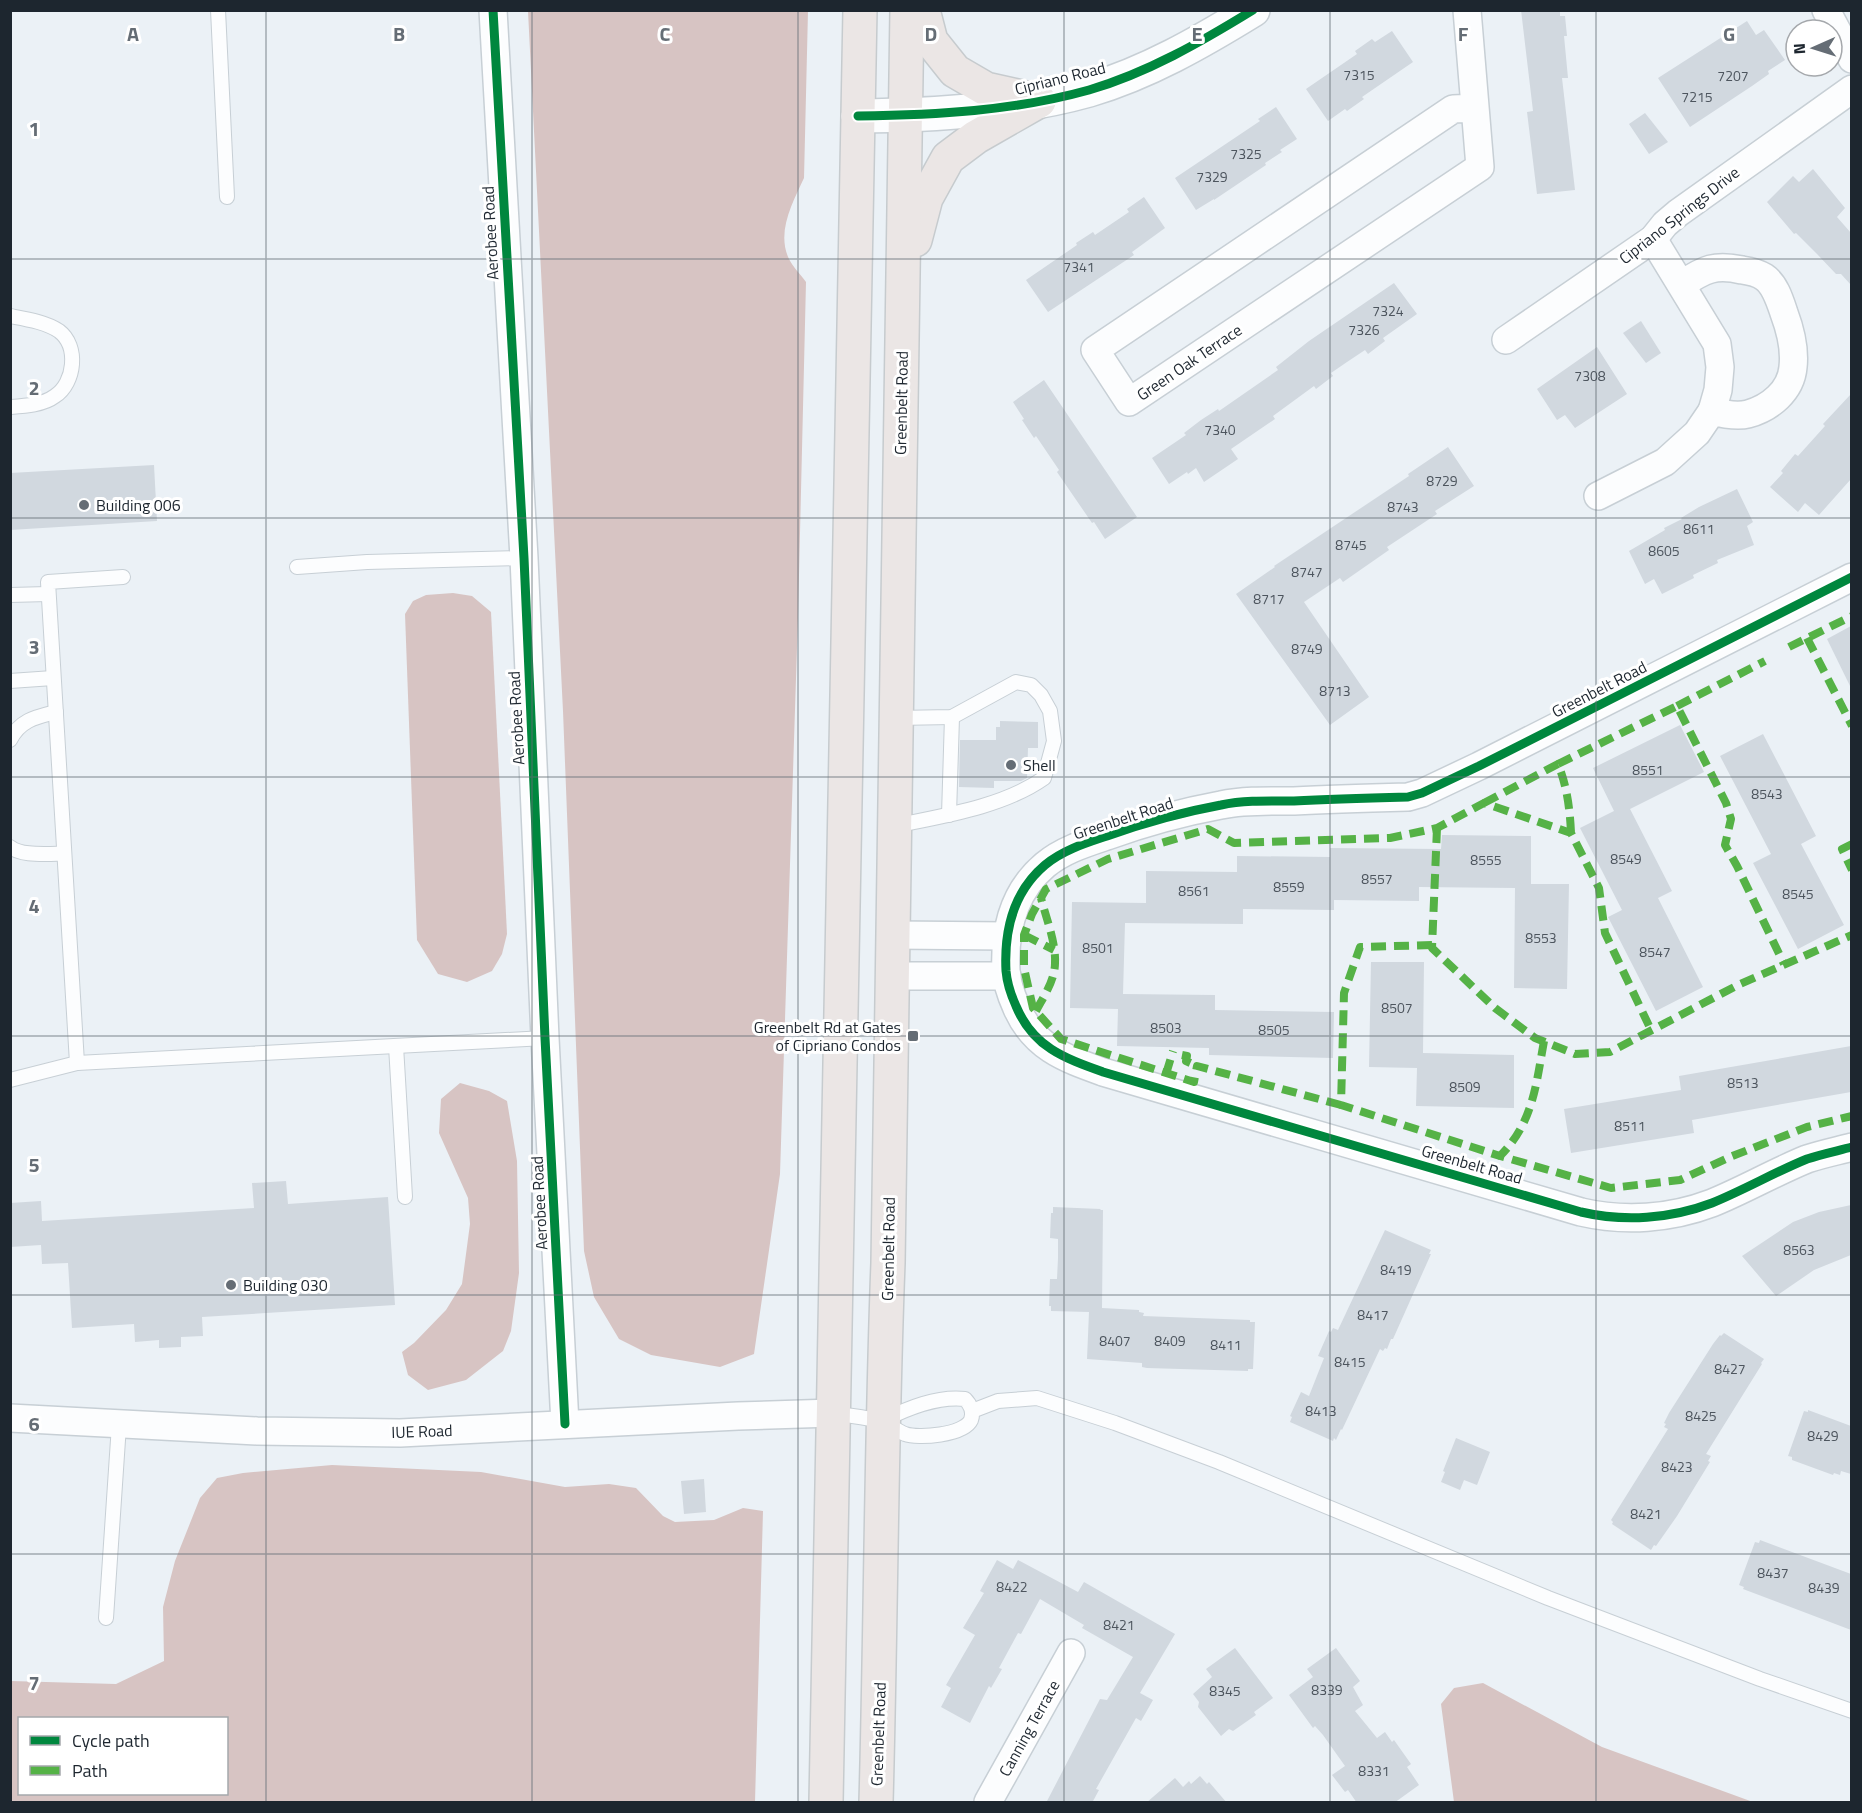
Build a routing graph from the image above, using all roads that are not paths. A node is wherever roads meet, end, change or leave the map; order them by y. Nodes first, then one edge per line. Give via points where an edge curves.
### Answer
1 (218, 10) edge
2 (493, 10) edge
3 (860, 10) edge
4 (907, 10) edge
5 (923, 10) edge
6 (1253, 10) edge
7 (1467, 10) edge
8 (1826, 10) edge
9 (1851, 59) edge
10 (1851, 89) edge
11 (1039, 101) junction
12 (1475, 108) junction
13 (858, 116) junction
14 (904, 116) junction
15 (227, 197) dead end
16 (1653, 239) junction
17 (1682, 284) junction
18 (902, 285) junction
19 (10, 316) edge
20 (1506, 340) dead end
21 (10, 408) edge
22 (1712, 411) junction
23 (1598, 496) dead end
24 (524, 558) junction
25 (297, 567) dead end
26 (123, 577) dead end
27 (1851, 577) edge
28 (48, 594) junction
29 (10, 595) edge
30 (53, 678) junction
31 (10, 681) edge
32 (56, 712) junction
33 (952, 717) junction
34 (896, 718) junction
35 (10, 740) edge
36 (949, 815) junction
37 (894, 826) junction
38 (10, 847) edge
39 (64, 854) junction
40 (893, 935) junction
41 (1006, 936) junction
42 (892, 976) junction
43 (1007, 976) junction
44 (545, 1038) junction
45 (396, 1046) junction
46 (77, 1063) junction
47 (10, 1080) edge
48 (1851, 1147) edge
49 (405, 1197) dead end
50 (972, 1411) junction
51 (832, 1413) junction
52 (10, 1418) edge
53 (882, 1421) junction
54 (565, 1424) junction
55 (119, 1425) junction
56 (106, 1618) dead end
57 (1071, 1653) dead end
58 (1851, 1710) edge
59 (826, 1803) edge
60 (876, 1803) edge
61 (988, 1803) edge

1 - 15 lane
2 - 24 street, Aerobee Road
3 - 13 main road
4 - 14 main road, Greenbelt Road
5 - 11 main road via 931,41 955,71 986,89
6 - 11 street, Cipriano Road via 1147,68 1091,89
7 - 12 street, Green Oak Terrace
8 - 9 street
10 - 16 street, Cipriano Springs Drive via 1678,213
11 - 14 street, Cipriano Road
11 - 18 main road via 948,158 926,198
12 - 12 street, Green Oak Terrace via 1480,166 1129,402 1095,350 1453,109
13 - 14 street, Cipriano Road
13 - 51 main road
14 - 18 main road, Greenbelt Road
16 - 17 street
16 - 20 street, Cipriano Springs Drive
17 - 22 street via 1718,344 1718,390
17 - 22 street via 1717,267 1750,271 1765,278 1774,289 1787,320 1793,367 1782,395 1747,415
18 - 34 main road, Greenbelt Road
19 - 21 lane via 58,330 67,339 72,361 68,382 58,395
22 - 23 street via 1697,433 1665,462
24 - 25 lane
24 - 44 street, Aerobee Road
26 - 28 lane via 48,582
27 - 41 street, Greenbelt Road via 1422,793 1408,797 1222,805 1079,846 1046,864 1035,876 1012,912
28 - 29 lane
28 - 30 lane
30 - 31 lane
30 - 32 lane
32 - 35 lane via 20,725
32 - 39 lane
33 - 34 lane
33 - 36 lane
33 - 36 lane via 1016,682 1032,685 1050,711 1054,741 1044,778 1032,787
34 - 37 main road, Greenbelt Road
36 - 37 lane
37 - 40 main road, Greenbelt Road
38 - 39 lane
39 - 46 lane
40 - 41 street
40 - 42 main road, Greenbelt Road
41 - 43 street, Greenbelt Road
42 - 43 street
42 - 53 main road, Greenbelt Road
43 - 48 street, Greenbelt Road via 1011,996 1031,1033 1066,1059 1594,1215 1633,1218 1688,1211 1807,1159
44 - 45 lane
44 - 54 street, Aerobee Road
45 - 46 lane
45 - 49 lane
46 - 47 lane
50 - 53 lane via 965,1399 951,1399 908,1408
50 - 53 lane via 966,1426 934,1436 904,1434
50 - 58 lane via 999,1401 1037,1398 1115,1423 1548,1598
51 - 53 lane
51 - 54 street, IUE Road
51 - 59 main road
52 - 55 street, IUE Road
53 - 60 main road, Greenbelt Road
54 - 55 street, IUE Road via 400,1433
55 - 56 lane
57 - 61 street, Canning Terrace

